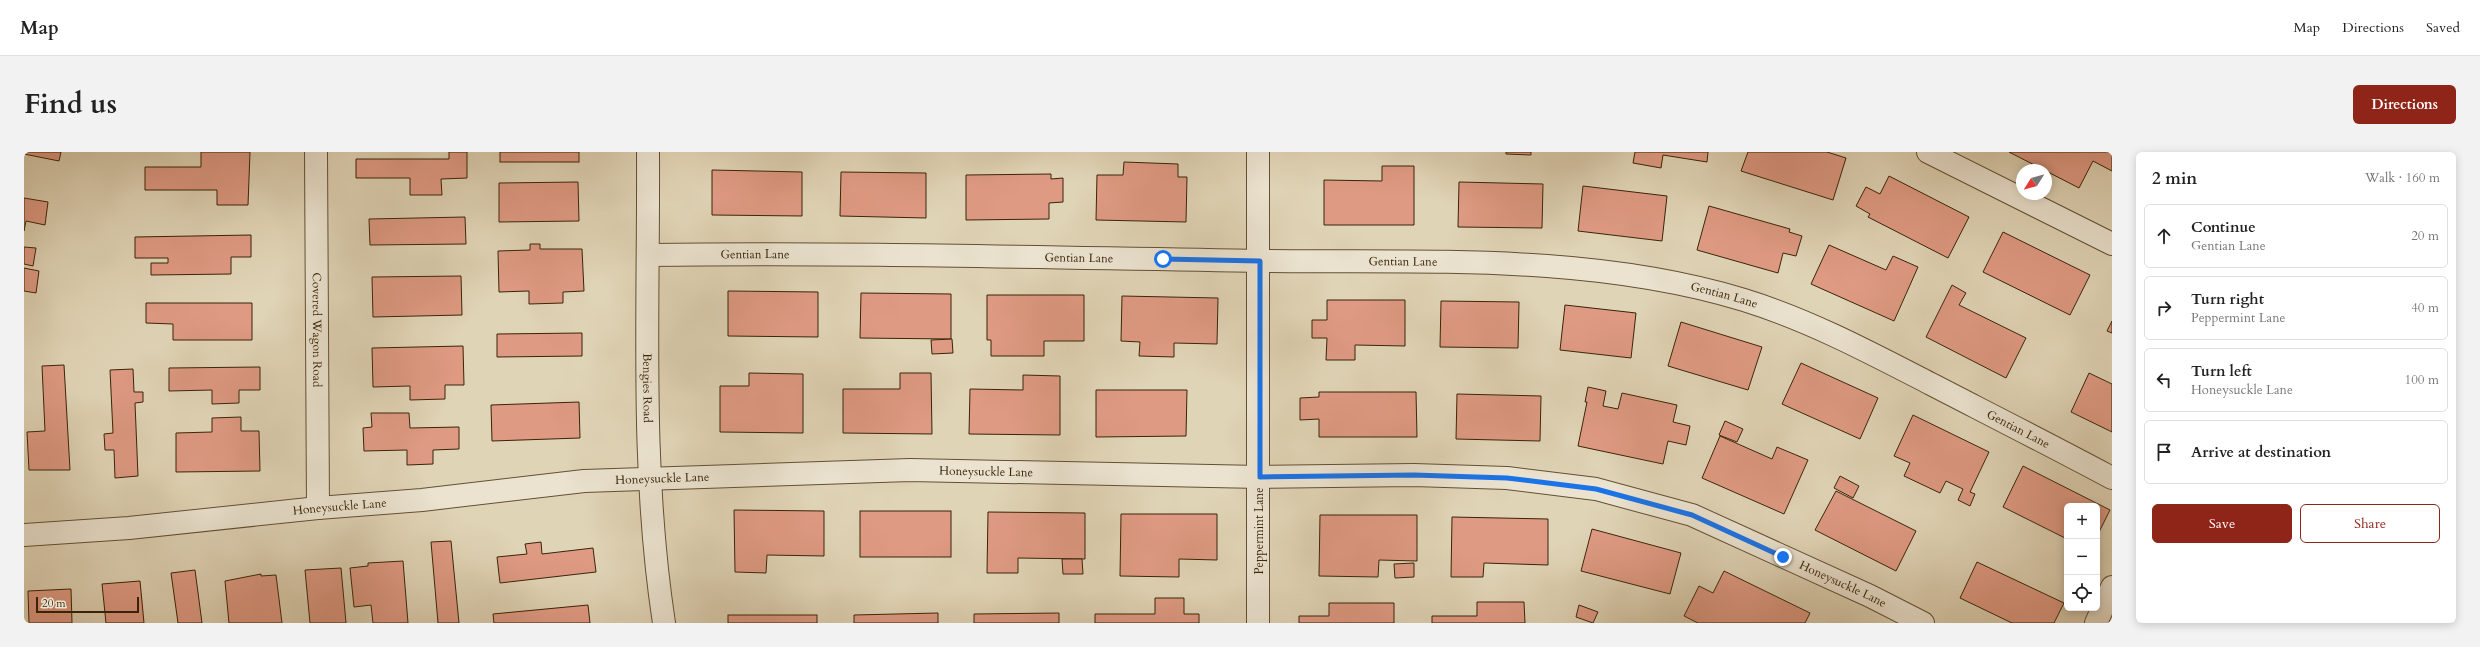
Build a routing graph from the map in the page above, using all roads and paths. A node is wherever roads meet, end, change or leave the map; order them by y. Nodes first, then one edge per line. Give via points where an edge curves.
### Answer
1 (316, 152) edge
2 (648, 152) edge
3 (1258, 152) edge
4 (1928, 152) edge
5 (2112, 244) edge
6 (649, 255) junction
7 (1260, 261) junction
8 (1260, 477) junction
9 (2112, 478) edge
10 (649, 479) junction
11 (318, 508) junction
12 (24, 535) edge
13 (2112, 586) edge
14 (664, 623) edge
15 (1258, 623) edge
16 (1923, 623) edge
17 (2096, 623) edge

1 - 11 street, Covered Wagon Road
2 - 6 street, Bengies Road
3 - 7 street, Peppermint Lane
4 - 5 street
6 - 7 street, Gentian Lane via 813,253
6 - 10 street, Bengies Road via 646,385
7 - 8 street, Peppermint Lane
7 - 9 street, Gentian Lane via 1544,267 1638,276 1713,292 1747,301 1869,352
8 - 10 street, Honeysuckle Lane via 910,470
8 - 15 street, Peppermint Lane
8 - 16 street, Honeysuckle Lane via 1414,475 1499,478 1596,489 1692,515 1870,596
10 - 11 street, Honeysuckle Lane via 584,481 422,500
10 - 14 street, Bengies Road via 654,559
11 - 12 street, Honeysuckle Lane via 130,528
13 - 17 street

